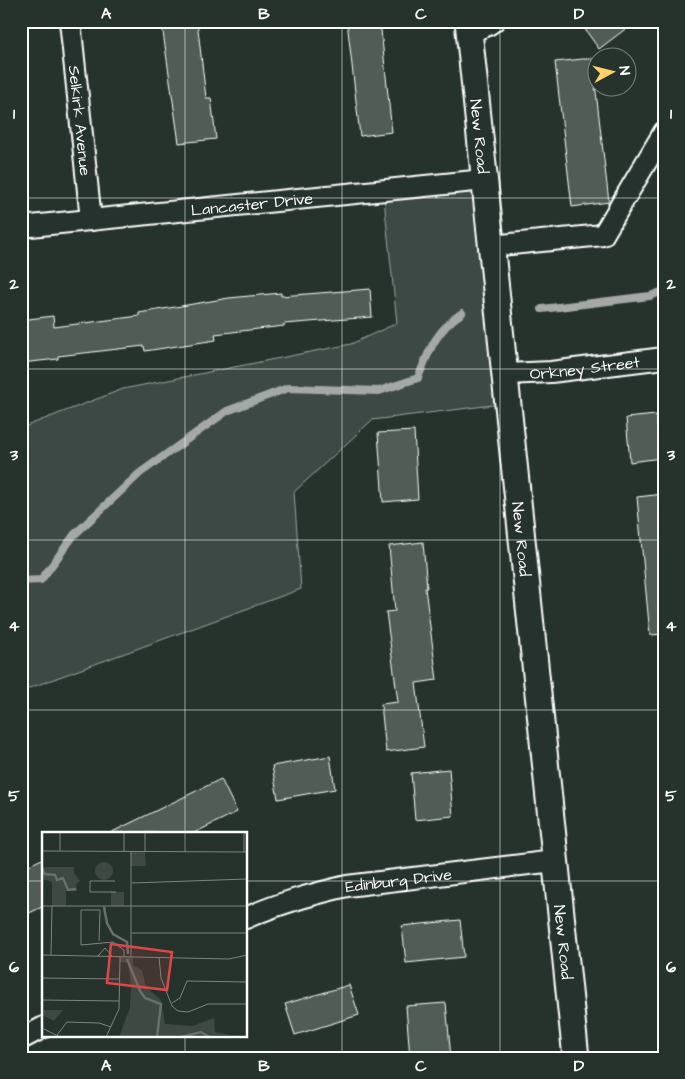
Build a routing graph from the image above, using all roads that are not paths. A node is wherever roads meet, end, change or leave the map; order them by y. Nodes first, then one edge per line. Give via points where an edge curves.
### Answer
1 (70, 21) edge
2 (494, 21) edge
3 (468, 26) edge
4 (664, 132) edge
5 (484, 180) junction
6 (91, 220) junction
7 (21, 227) edge
8 (491, 246) junction
9 (664, 358) edge
10 (506, 374) junction
11 (554, 861) junction
12 (248, 917) edge
13 (42, 1027) edge
14 (21, 1039) edge
15 (576, 1058) edge

1 - 6 street, Selkirk Avenue
2 - 3 street via 488,25
3 - 5 street, New Road
4 - 8 street via 603,235
5 - 6 street, Lancaster Drive
5 - 8 street, New Road
6 - 7 street, Lancaster Drive
8 - 10 street, New Road
9 - 10 street, Orkney Street via 551,372
10 - 11 street, New Road
11 - 12 street, Edinburg Drive via 347,886
11 - 15 street, New Road
13 - 14 street

